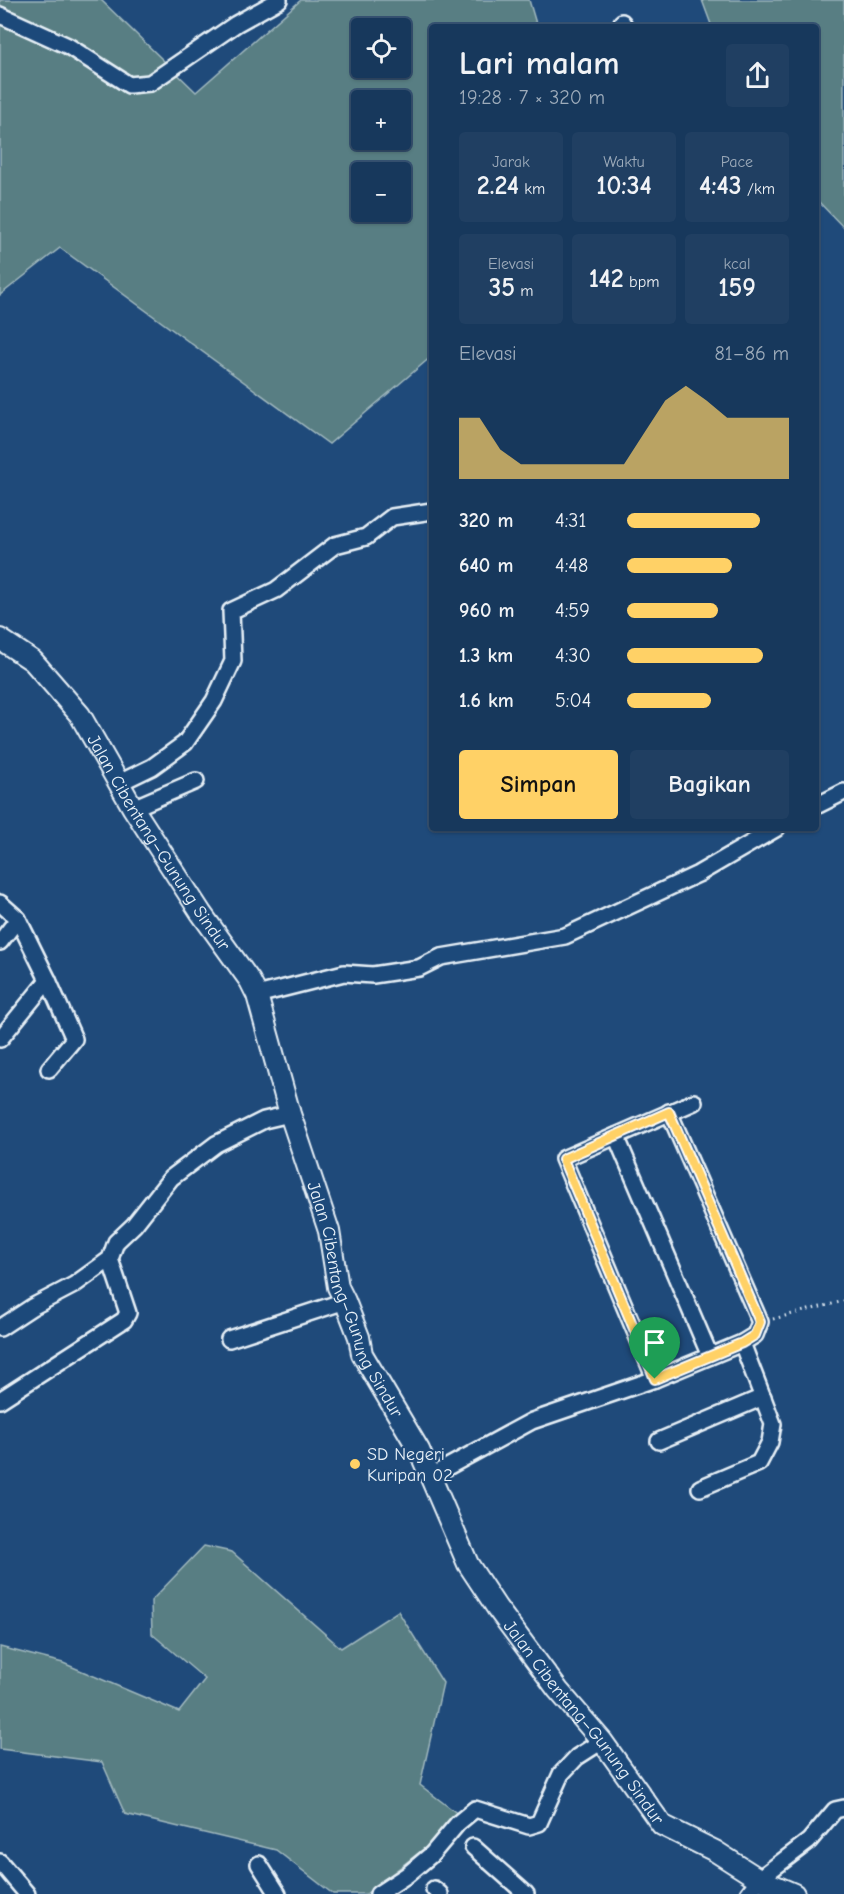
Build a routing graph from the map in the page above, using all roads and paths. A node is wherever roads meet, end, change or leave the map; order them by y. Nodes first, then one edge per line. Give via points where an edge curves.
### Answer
1 (279, 0) edge
2 (0, 15) edge
3 (429, 512) edge
4 (0, 639) edge
5 (196, 781) dead end
6 (119, 783) junction
7 (844, 792) edge
8 (819, 804) edge
9 (133, 808) junction
10 (772, 831) edge
11 (0, 903) edge
12 (18, 919) junction
13 (0, 942) edge
14 (48, 980) junction
15 (257, 995) junction
16 (0, 1039) edge
17 (49, 1069) dead end
18 (694, 1102) dead end
19 (669, 1112) junction
20 (290, 1114) junction
21 (616, 1136) junction
22 (110, 1259) junction
23 (345, 1301) junction
24 (844, 1301) edge
25 (760, 1322) junction
26 (0, 1328) edge
27 (229, 1339) dead end
28 (742, 1343) junction
29 (710, 1356) junction
30 (655, 1379) junction
31 (763, 1397) junction
32 (0, 1400) edge
33 (659, 1441) dead end
34 (431, 1476) junction
35 (700, 1488) dead end
36 (602, 1741) junction
37 (844, 1808) edge
38 (473, 1847) dead end
39 (259, 1864) dead end
40 (2, 1870) edge
41 (753, 1886) edge
42 (27, 1894) edge
43 (279, 1894) edge
44 (378, 1894) edge
45 (526, 1894) edge
46 (794, 1894) edge

1 - 2 street via 236,24 150,83 129,85 68,46
3 - 6 street via 392,518 366,537 335,545 276,590 231,610 233,662 214,702 185,743 152,767
4 - 6 street, Jalan Cibentang–Gunung Sindur via 33,661 80,715
5 - 9 street
6 - 9 street, Jalan Cibentang–Gunung Sindur
7 - 8 street
9 - 15 street, Jalan Cibentang–Gunung Sindur
10 - 15 street via 698,874 564,936 441,957 418,969 373,975 344,973
11 - 12 street
12 - 13 street
12 - 14 street
14 - 16 street
14 - 17 street via 74,1039
15 - 20 street, Jalan Cibentang–Gunung Sindur
18 - 19 street
19 - 21 street
19 - 25 street
20 - 22 street via 264,1120 216,1144 171,1178 116,1242
20 - 23 street, Jalan Cibentang–Gunung Sindur via 329,1231 338,1287
21 - 29 street
21 - 30 street via 563,1159
22 - 26 street
22 - 32 street via 128,1313 124,1320
23 - 27 street
23 - 34 street, Jalan Cibentang–Gunung Sindur via 362,1354
24 - 25 path
25 - 28 street via 755,1335
28 - 29 street
28 - 31 street
29 - 30 street
30 - 34 street via 532,1422
31 - 33 street
31 - 35 street via 773,1424 770,1442 759,1463
34 - 36 street, Jalan Cibentang–Gunung Sindur via 468,1564 485,1591 558,1690
36 - 41 street, Jalan Cibentang–Gunung Sindur via 662,1825 715,1851
36 - 44 street via 578,1756 561,1774 538,1823 529,1826 475,1809 432,1854
37 - 41 street via 835,1810 809,1841
38 - 45 street
39 - 43 street
40 - 42 street
41 - 46 street, Jalan Cibentang–Gunung Sindur

